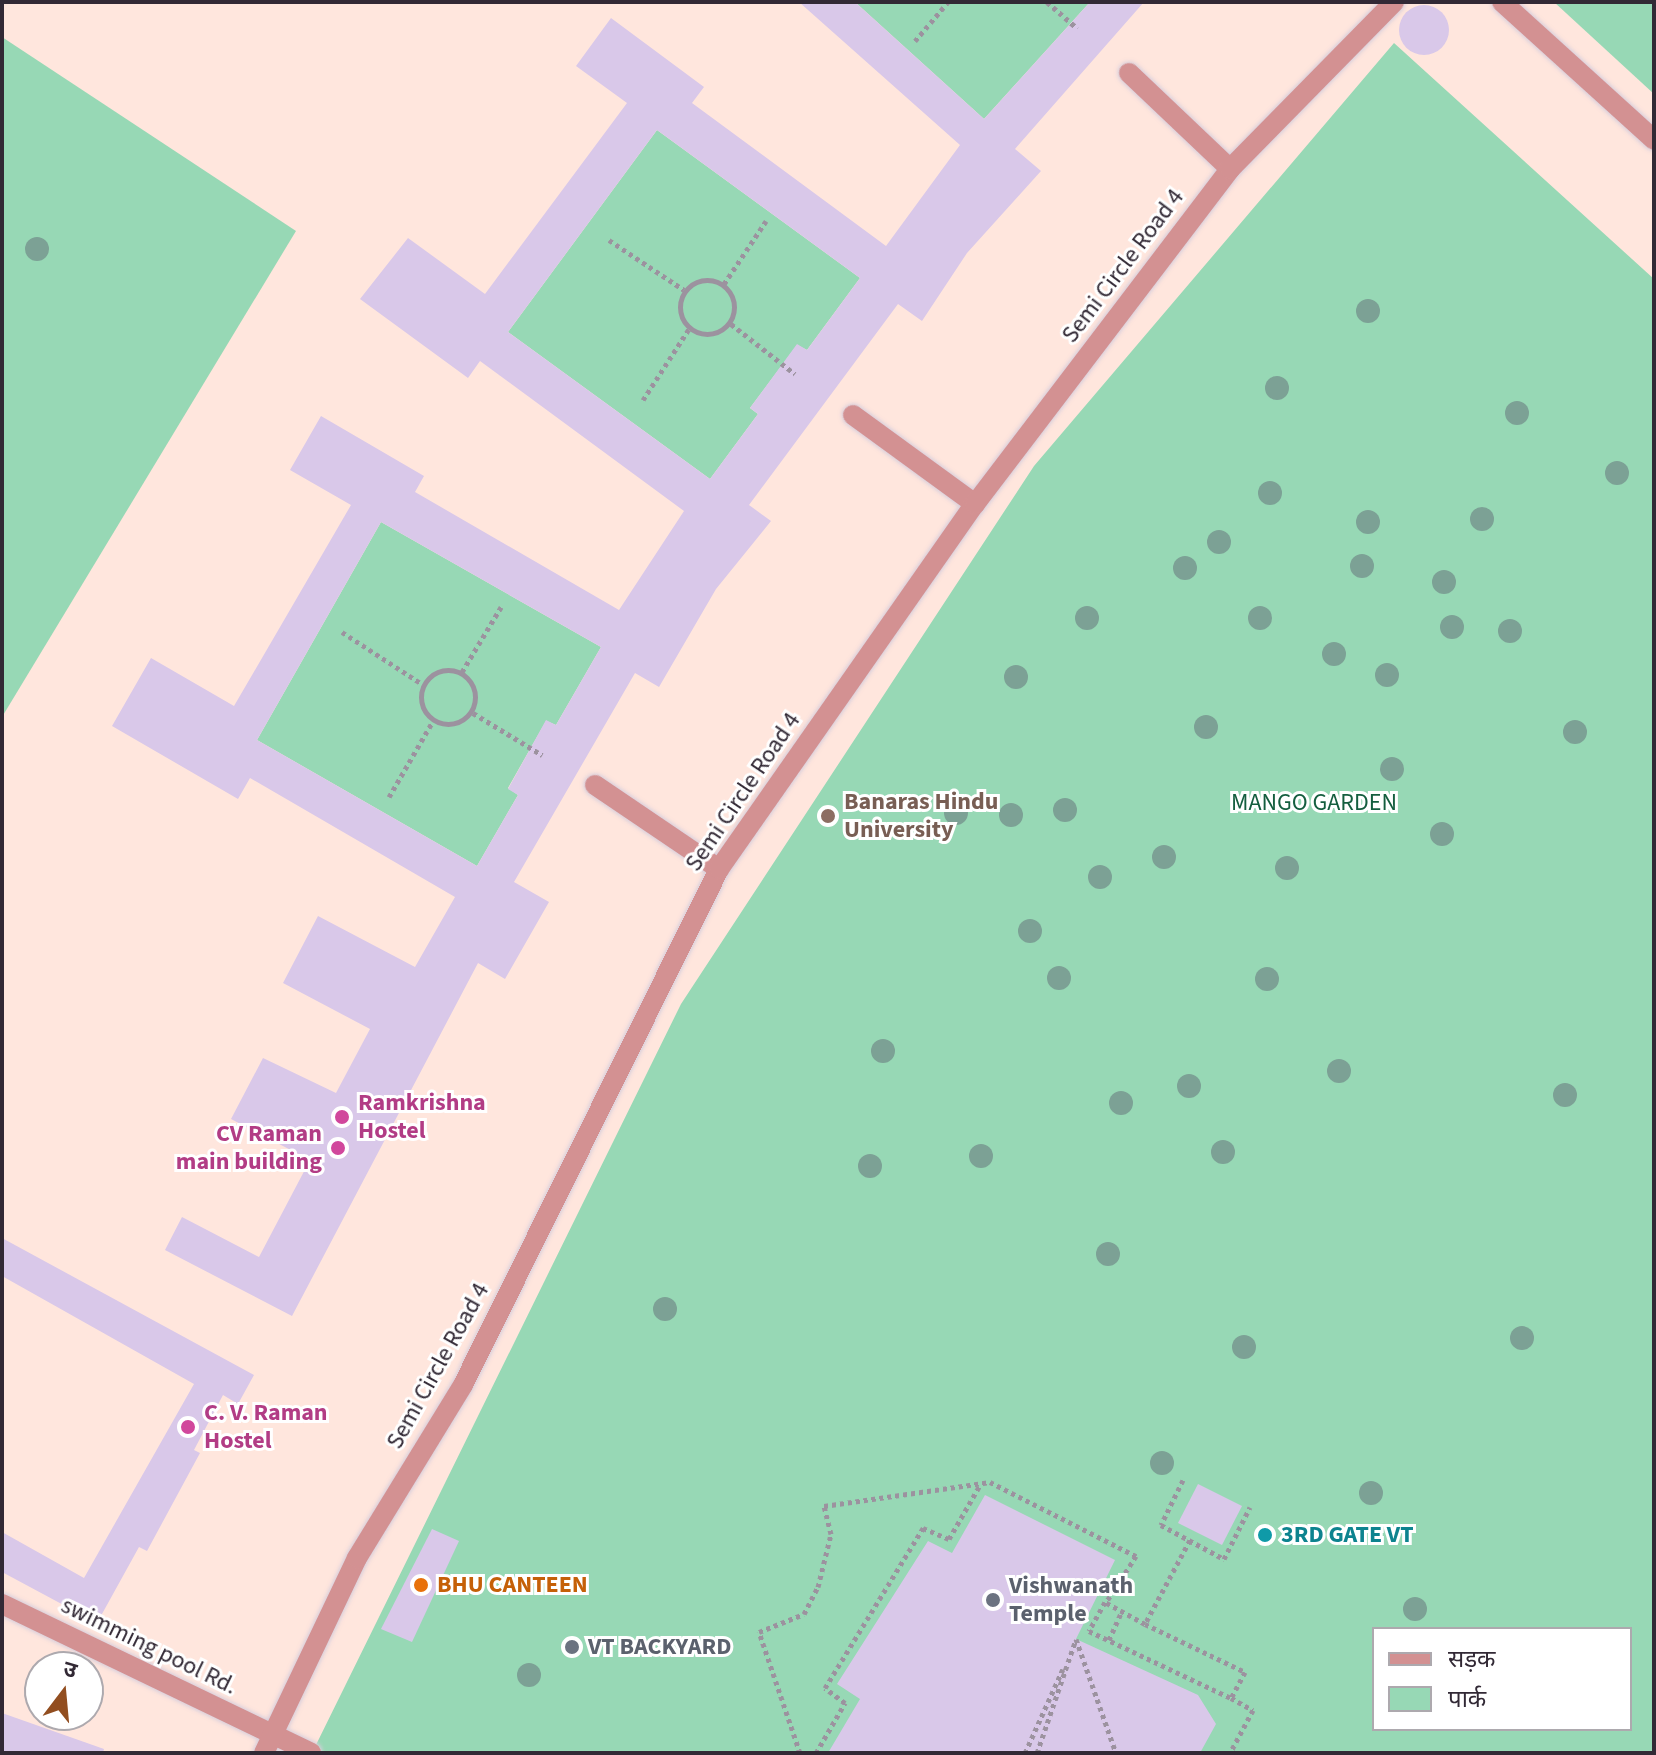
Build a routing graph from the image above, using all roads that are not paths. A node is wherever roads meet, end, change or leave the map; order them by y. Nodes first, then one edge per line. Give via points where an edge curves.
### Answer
1 (1394, 2) edge
2 (1502, 2) edge
3 (1129, 73) dead end
4 (1654, 140) edge
5 (1230, 169) junction
6 (853, 415) dead end
7 (975, 504) junction
8 (595, 785) dead end
9 (719, 869) junction
10 (2, 1604) edge
11 (269, 1744) edge
12 (311, 1753) edge

1 - 5 lane, Semi Circle Road 4
2 - 4 lane
3 - 5 lane
5 - 7 lane, Semi Circle Road 4
6 - 7 lane
7 - 9 lane, Semi Circle Road 4
8 - 9 lane
9 - 11 lane, Semi Circle Road 4 via 463,1385 357,1558
10 - 11 lane, swimming pool Rd.
11 - 12 lane, swimming pool Rd.

